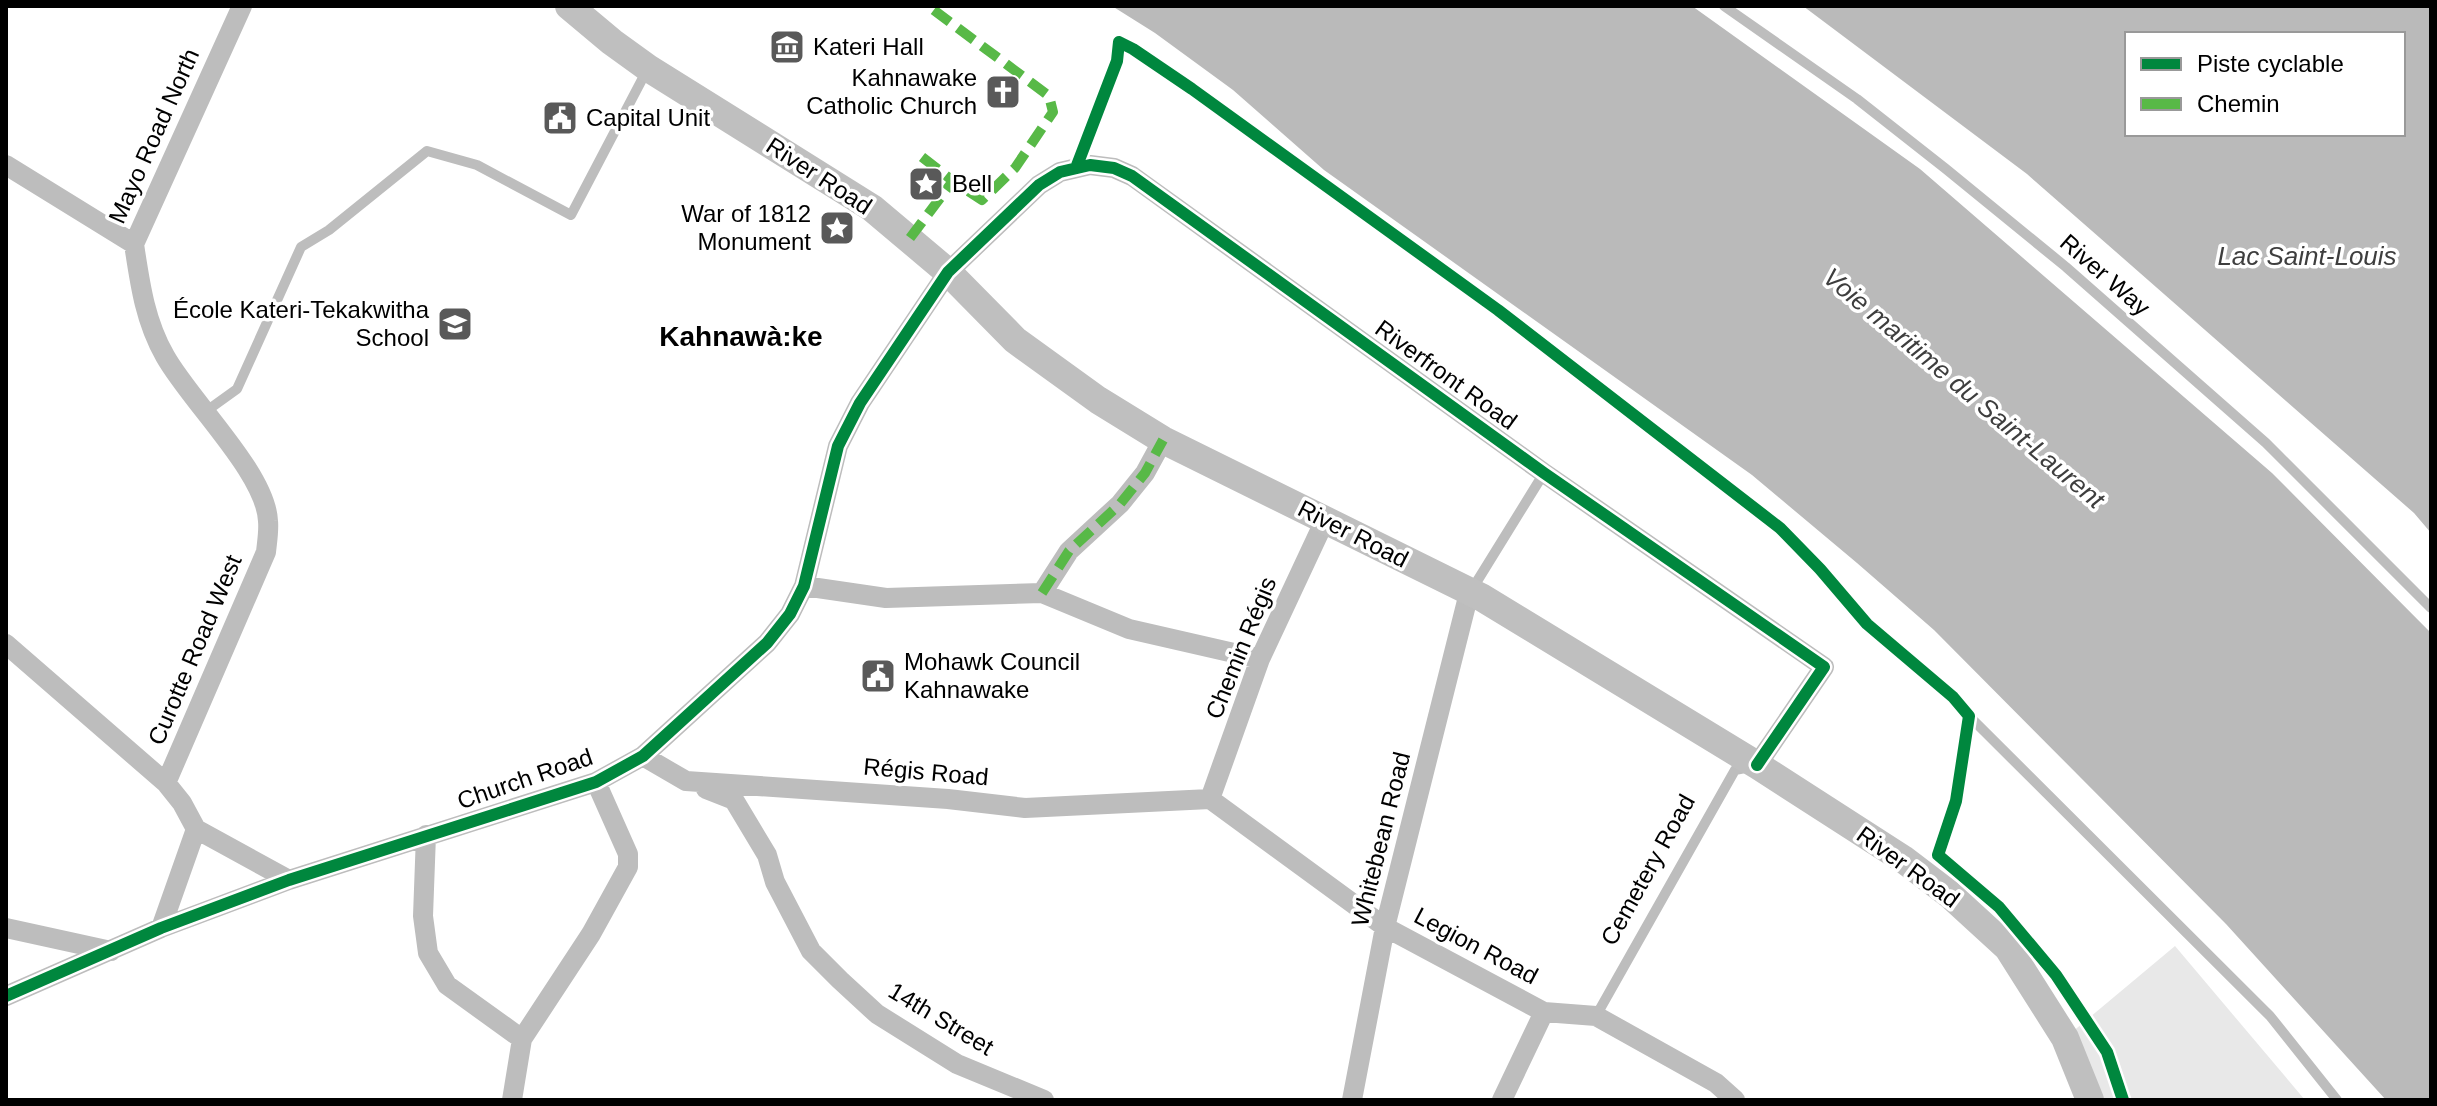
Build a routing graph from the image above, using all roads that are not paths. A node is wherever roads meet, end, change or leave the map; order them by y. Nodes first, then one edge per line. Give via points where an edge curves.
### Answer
1 (242, 6) edge
2 (569, 6) edge
3 (1724, 6) edge
4 (648, 68) junction
5 (6, 165) edge
6 (134, 244) junction
7 (948, 272) junction
8 (205, 412) junction
9 (1163, 440) junction
10 (1544, 473) junction
11 (1325, 520) junction
12 (804, 586) junction
13 (1042, 593) junction
14 (1469, 593) junction
15 (2431, 608) edge
16 (6, 644) edge
17 (1260, 659) junction
18 (1969, 716) dead end
19 (643, 756) junction
20 (1757, 765) junction
21 (686, 781) junction
22 (596, 782) junction
23 (166, 783) junction
24 (1210, 799) junction
25 (196, 829) junction
26 (426, 835) junction
27 (289, 880) junction
28 (1385, 927) junction
29 (6, 928) edge
30 (161, 928) junction
31 (111, 951) junction
32 (7, 997) edge
33 (1544, 1012) junction
34 (1596, 1016) junction
35 (522, 1039) junction
36 (512, 1100) edge
37 (1044, 1100) edge
38 (1352, 1100) edge
39 (1502, 1100) edge
40 (1735, 1100) edge
41 (2090, 1100) edge
42 (2337, 1100) edge

1 - 6 street, Mayo Road North
2 - 4 street, River Road
3 - 15 lane, River Way via 1857,99 2078,277 2266,443
4 - 7 street, River Road via 872,208
4 - 8 lane via 571,215 477,165 427,151 301,247 237,389
5 - 6 street
6 - 8 street, Curotte Road West via 150,326 165,357
7 - 9 street, River Road via 1015,340
7 - 10 street, Riverfront Road via 1039,185 1060,172 1090,165 1114,168 1145,185
7 - 12 street, Church Road via 860,403 838,446
8 - 23 street, Curotte Road West via 259,486 268,519 266,552
9 - 11 street, River Road
9 - 13 street via 1145,473 1069,551
10 - 14 lane
10 - 20 street, Riverfront Road via 1824,667
11 - 14 street, River Road
11 - 17 street, Chemin Régis
12 - 13 street via 886,598
12 - 19 street, Church Road via 767,643
13 - 17 street via 1129,629
14 - 20 street, River Road
14 - 28 street, Whitebean Road
16 - 23 street
17 - 24 street, Chemin Régis
18 - 42 lane via 2270,1016
19 - 21 street, Régis Road
19 - 22 street, Church Road
20 - 34 lane, Cemetery Road via 1735,770
20 - 41 street, River Road via 1903,859 2008,948 2065,1038
21 - 24 street, Régis Road via 1025,808
21 - 37 street, 14th Street via 734,800 767,855 811,951 877,1014 957,1064
22 - 26 street, Church Road
22 - 35 street via 628,854 628,867
23 - 25 street
24 - 28 street, Legion Road
25 - 27 street
25 - 30 street
26 - 27 street, Church Road
26 - 35 street via 423,916 428,953 447,985
27 - 30 street, Church Road
28 - 33 street, Legion Road
28 - 38 street, Whitebean Road
29 - 31 street
30 - 31 street, Church Road
31 - 32 street, Church Road
33 - 34 street, Legion Road
33 - 39 street
34 - 40 street, Legion Road via 1716,1083
35 - 36 street

